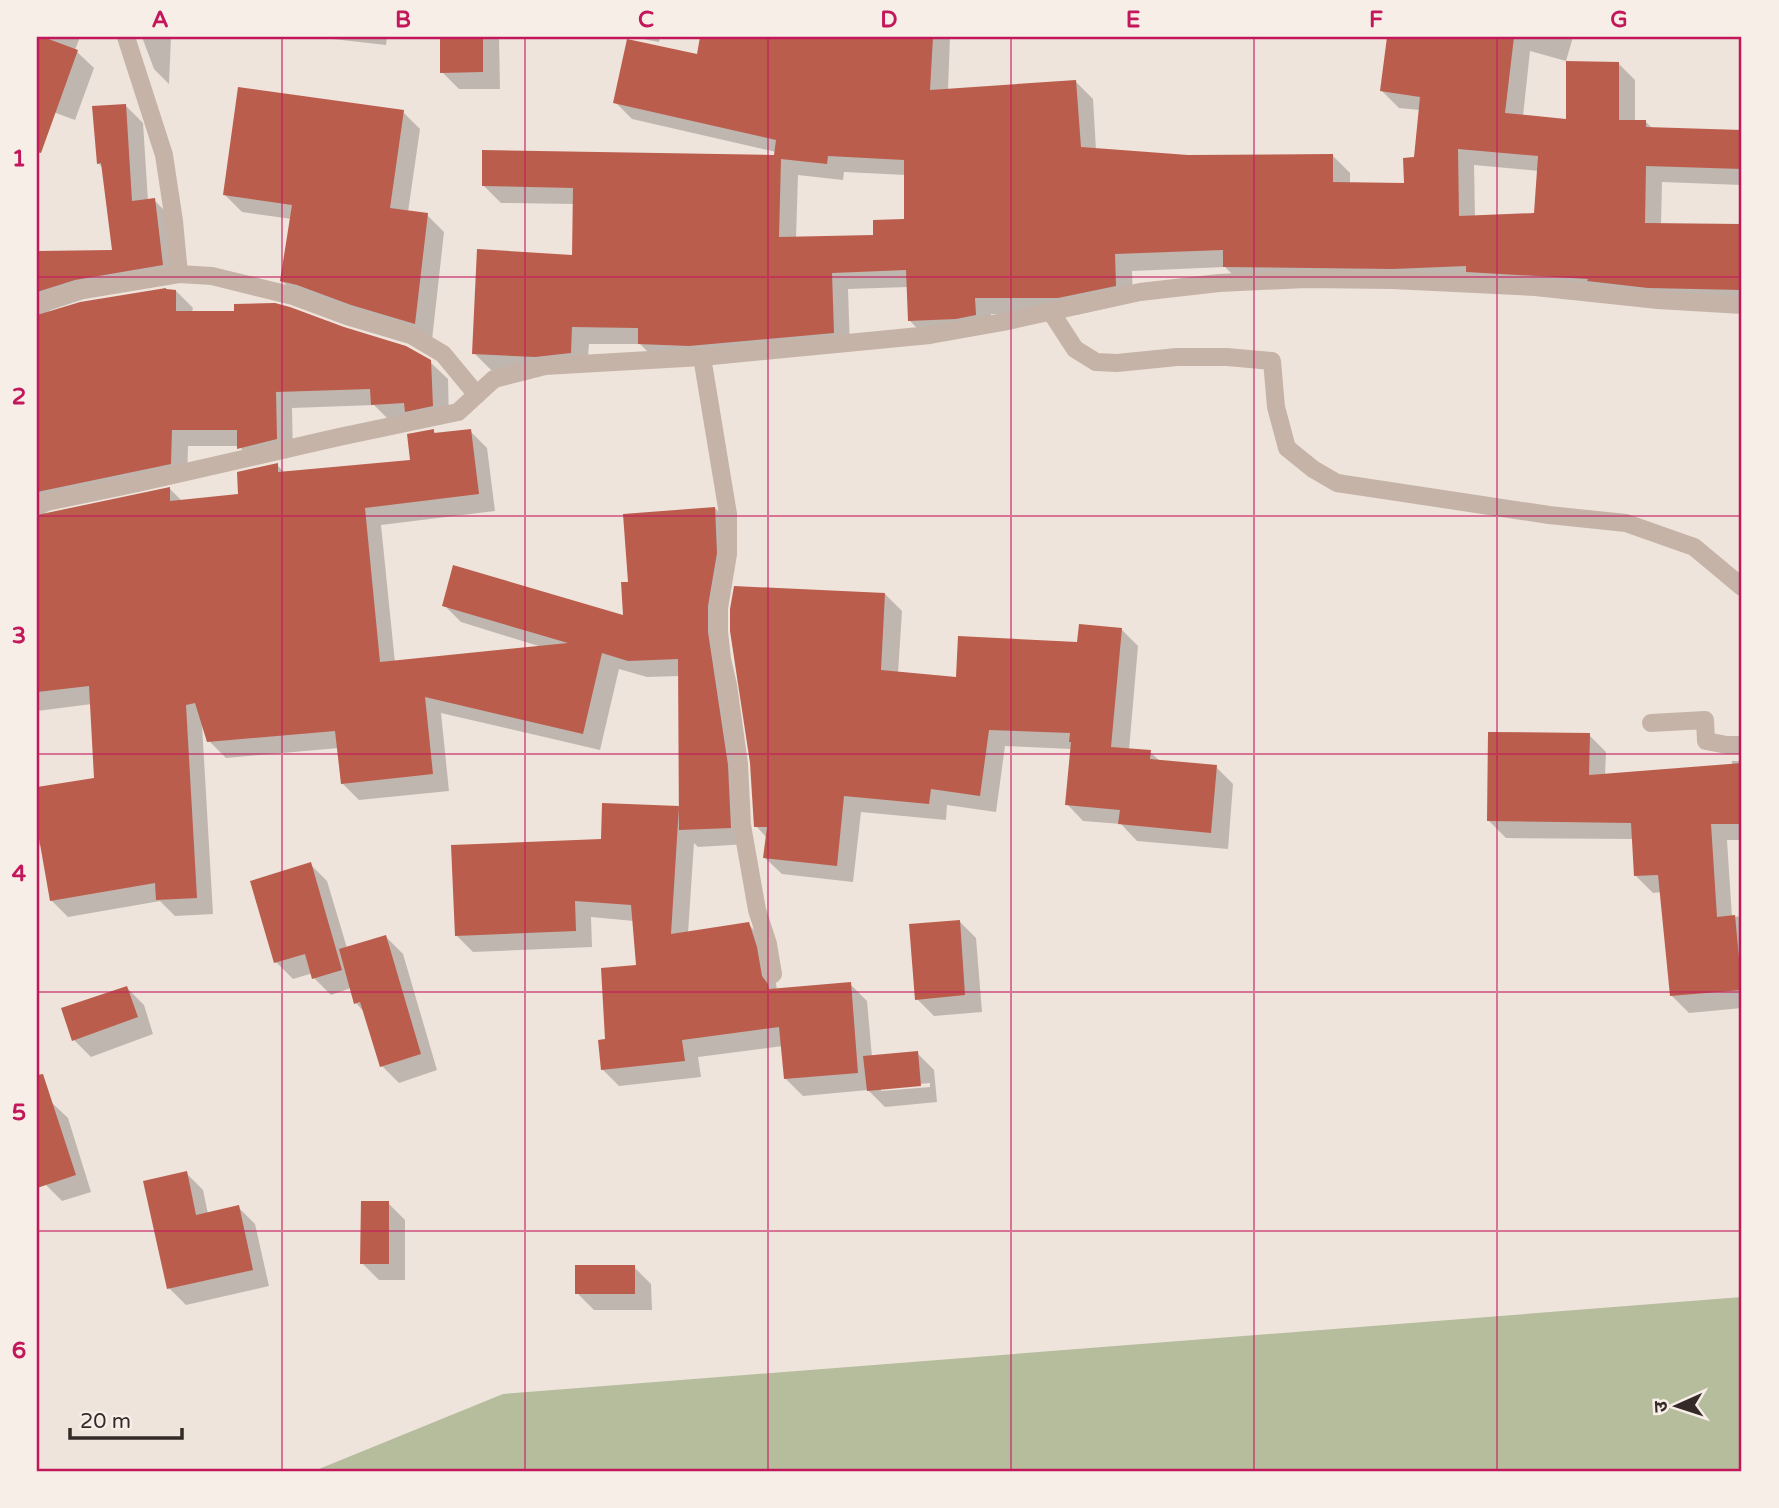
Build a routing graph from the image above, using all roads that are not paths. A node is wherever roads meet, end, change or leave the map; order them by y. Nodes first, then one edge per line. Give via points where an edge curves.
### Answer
1 (126, 37) edge
2 (179, 274) junction
3 (37, 304) edge
4 (1742, 305) edge
5 (1051, 312) junction
6 (702, 357) junction
7 (477, 395) junction
8 (37, 504) edge
9 (1742, 587) edge
10 (1651, 723) dead end
11 (1742, 745) edge
12 (773, 974) dead end

1 - 2 street via 164,155
2 - 3 street
2 - 7 street via 212,276 293,296 411,335 443,354
4 - 5 street via 1535,287 1306,279 1140,292
5 - 6 street via 930,335
5 - 9 street via 1075,349 1096,362 1177,357 1272,361 1276,407 1287,448 1337,483 1626,523 1694,547
6 - 7 street via 545,366 494,379
6 - 12 street via 728,514 728,554 719,608 722,659 739,764 742,825
7 - 8 street via 458,412
10 - 11 street via 1705,720 1706,741

